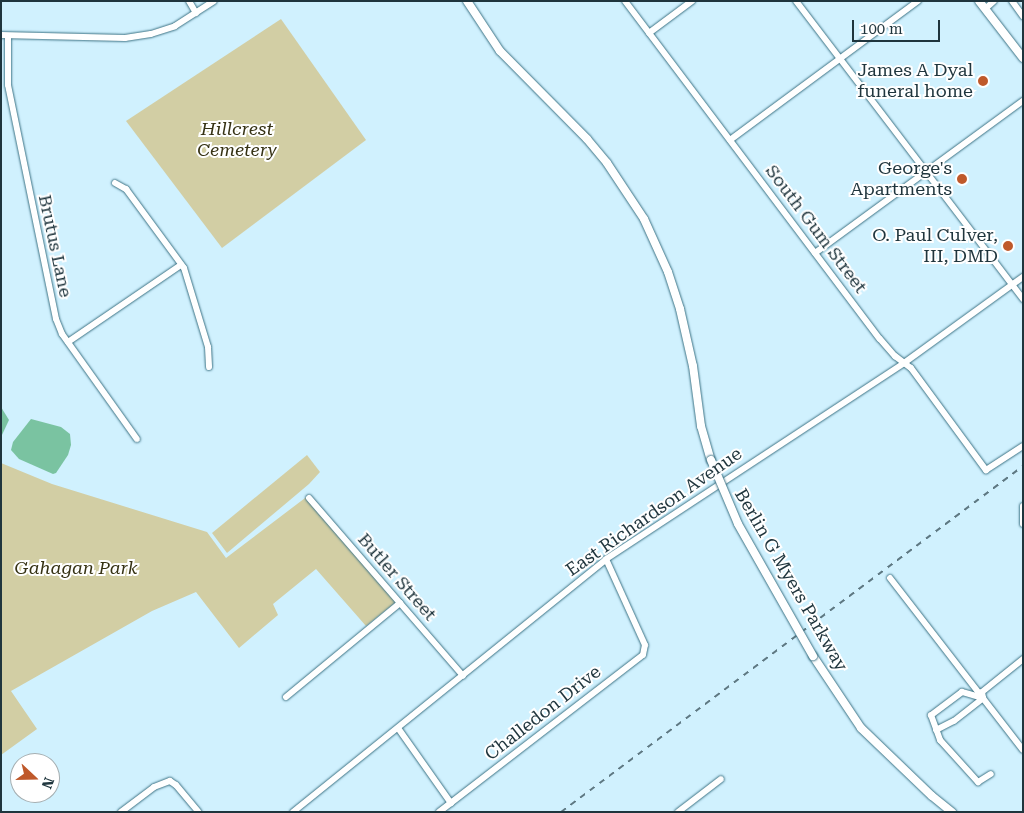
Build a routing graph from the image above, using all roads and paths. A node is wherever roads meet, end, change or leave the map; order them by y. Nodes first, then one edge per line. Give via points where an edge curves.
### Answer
1 (189, 1) edge
2 (214, 1) edge
3 (467, 1) edge
4 (625, 1) edge
5 (692, 1) edge
6 (796, 1) edge
7 (918, 1) edge
8 (979, 1) edge
9 (994, 1) edge
10 (1012, 1) edge
11 (985, 9) junction
12 (196, 13) junction
13 (1023, 16) edge
14 (649, 33) junction
15 (7, 35) edge
16 (1023, 58) edge
17 (840, 59) junction
18 (1023, 101) edge
19 (730, 140) junction
20 (926, 172) junction
21 (115, 183) dead end
22 (815, 253) junction
23 (181, 265) junction
24 (1023, 277) edge
25 (1012, 285) junction
26 (1023, 299) edge
27 (68, 342) junction
28 (904, 364) junction
29 (209, 367) dead end
30 (138, 440) dead end
31 (1023, 446) edge
32 (309, 498) dead end
33 (1023, 506) edge
34 (1022, 524) edge
35 (606, 559) junction
36 (890, 578) dead end
37 (400, 603) junction
38 (1023, 660) edge
39 (463, 676) junction
40 (286, 697) dead end
41 (983, 698) junction
42 (398, 728) junction
43 (936, 730) junction
44 (1023, 750) edge
45 (991, 774) dead end
46 (721, 779) dead end
47 (451, 803) junction
48 (682, 810) edge
49 (121, 812) edge
50 (199, 812) edge
51 (293, 812) edge
52 (439, 812) edge
53 (952, 812) edge

1 - 12 street
2 - 12 street
3 - 53 main road, Berlin G Myers Parkway, bridge via 500,51 607,163 644,219 668,272 680,309 693,366 701,426 711,460 738,524 813,656 861,728
4 - 14 street, South Gum Street
5 - 14 street
6 - 17 street
7 - 17 street
8 - 11 main road
9 - 11 street
10 - 13 street
11 - 16 main road
12 - 15 street via 175,26 125,38
14 - 19 street, South Gum Street
15 - 27 street, Brutus Lane via 8,85 17,139 56,319
17 - 19 street
17 - 20 street
18 - 20 street
19 - 22 street, South Gum Street
20 - 22 street
20 - 25 street
21 - 23 street via 126,189
22 - 28 street, South Gum Street via 885,345
23 - 27 street
23 - 29 street via 192,290 208,347
24 - 25 street, East Richardson Avenue
25 - 26 street
25 - 28 street, East Richardson Avenue
27 - 30 street, Brutus Lane
28 - 31 street, South Gum Street via 911,368 986,470
28 - 35 street, East Richardson Avenue
32 - 37 street, Butler Street
33 - 34 street
35 - 39 street, East Richardson Avenue
35 - 47 street, Challedon Drive via 645,645 643,655
36 - 41 street
37 - 39 street, Butler Street
37 - 40 street
38 - 41 street via 982,692
39 - 42 street, East Richardson Avenue
41 - 43 street via 954,721
41 - 43 street via 962,692 931,715
41 - 44 street
42 - 47 street
42 - 51 street, East Richardson Avenue
43 - 45 street via 952,756 978,782
46 - 48 street
47 - 52 street, Challedon Drive
49 - 50 street via 154,788 170,782

